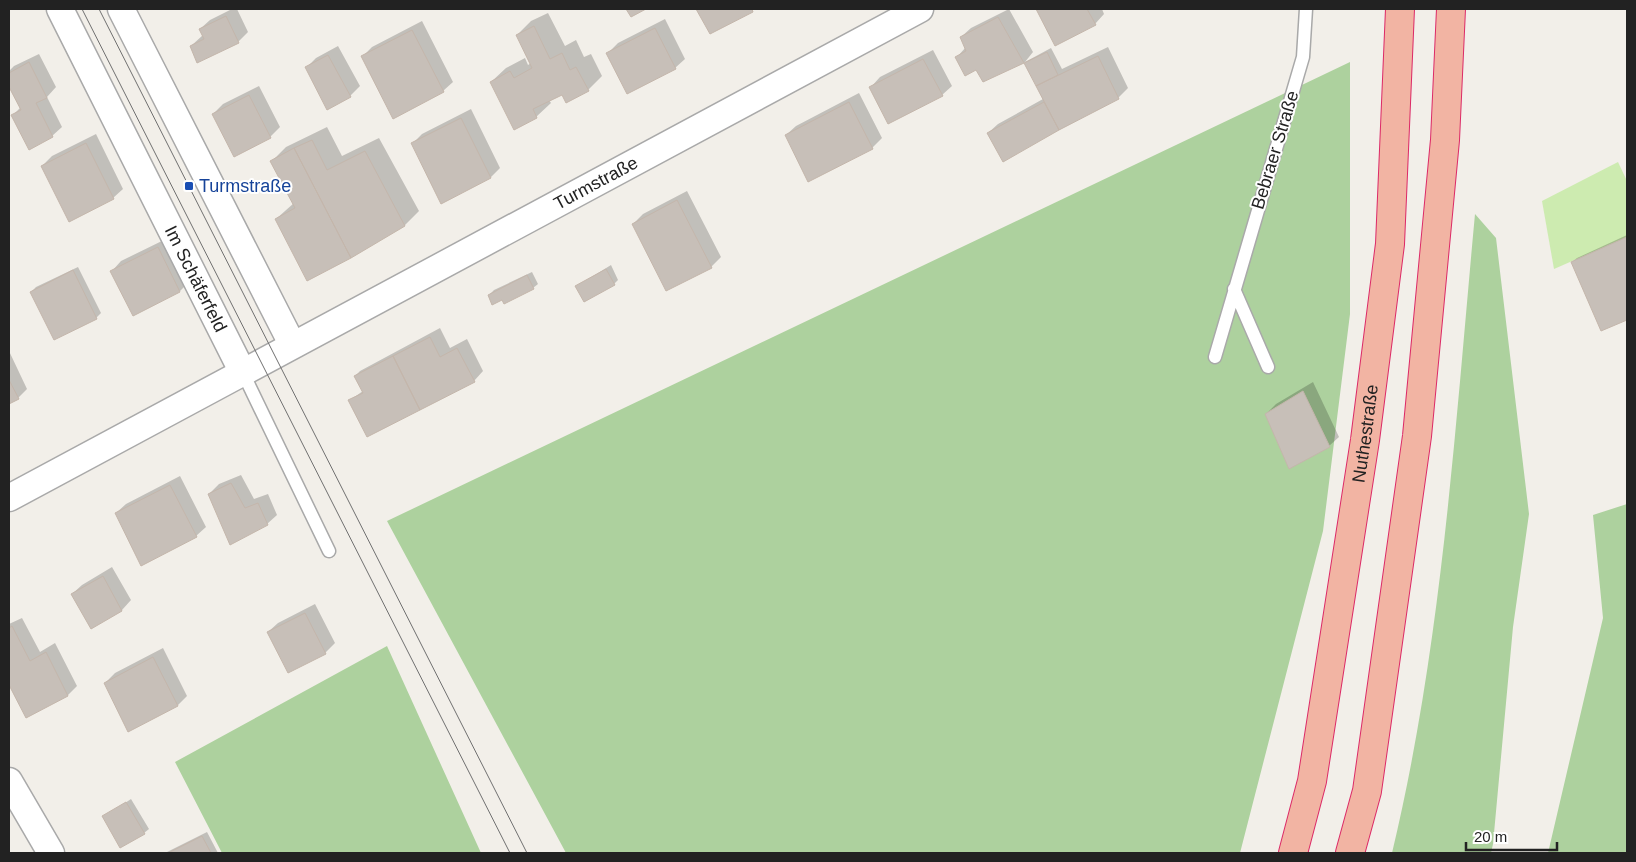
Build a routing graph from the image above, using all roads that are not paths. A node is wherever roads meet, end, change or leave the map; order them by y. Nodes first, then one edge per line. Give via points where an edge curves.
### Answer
1 (60, 9) edge
2 (122, 9) edge
3 (920, 9) edge
4 (1306, 9) edge
5 (1400, 9) edge
6 (1451, 9) edge
7 (1234, 289) junction
8 (292, 344) junction
9 (1215, 356) dead end
10 (1268, 367) dead end
11 (243, 373) junction
12 (9, 498) edge
13 (329, 551) dead end
14 (9, 781) edge
15 (51, 853) edge
16 (1293, 853) edge
17 (1350, 853) edge

1 - 11 street, Im Schäferfeld
2 - 8 street
3 - 8 street, Turmstraße
4 - 7 lane, Bebraer Straße via 1303,56
5 - 16 highway, Nuthestraße via 1389,254 1365,440 1312,781
6 - 17 highway via 1445,140 1417,436 1367,791
7 - 9 lane, Bebraer Straße
7 - 10 lane
8 - 11 street, Turmstraße
11 - 12 street, Turmstraße
11 - 13 lane, Im Schäferfeld
14 - 15 street

